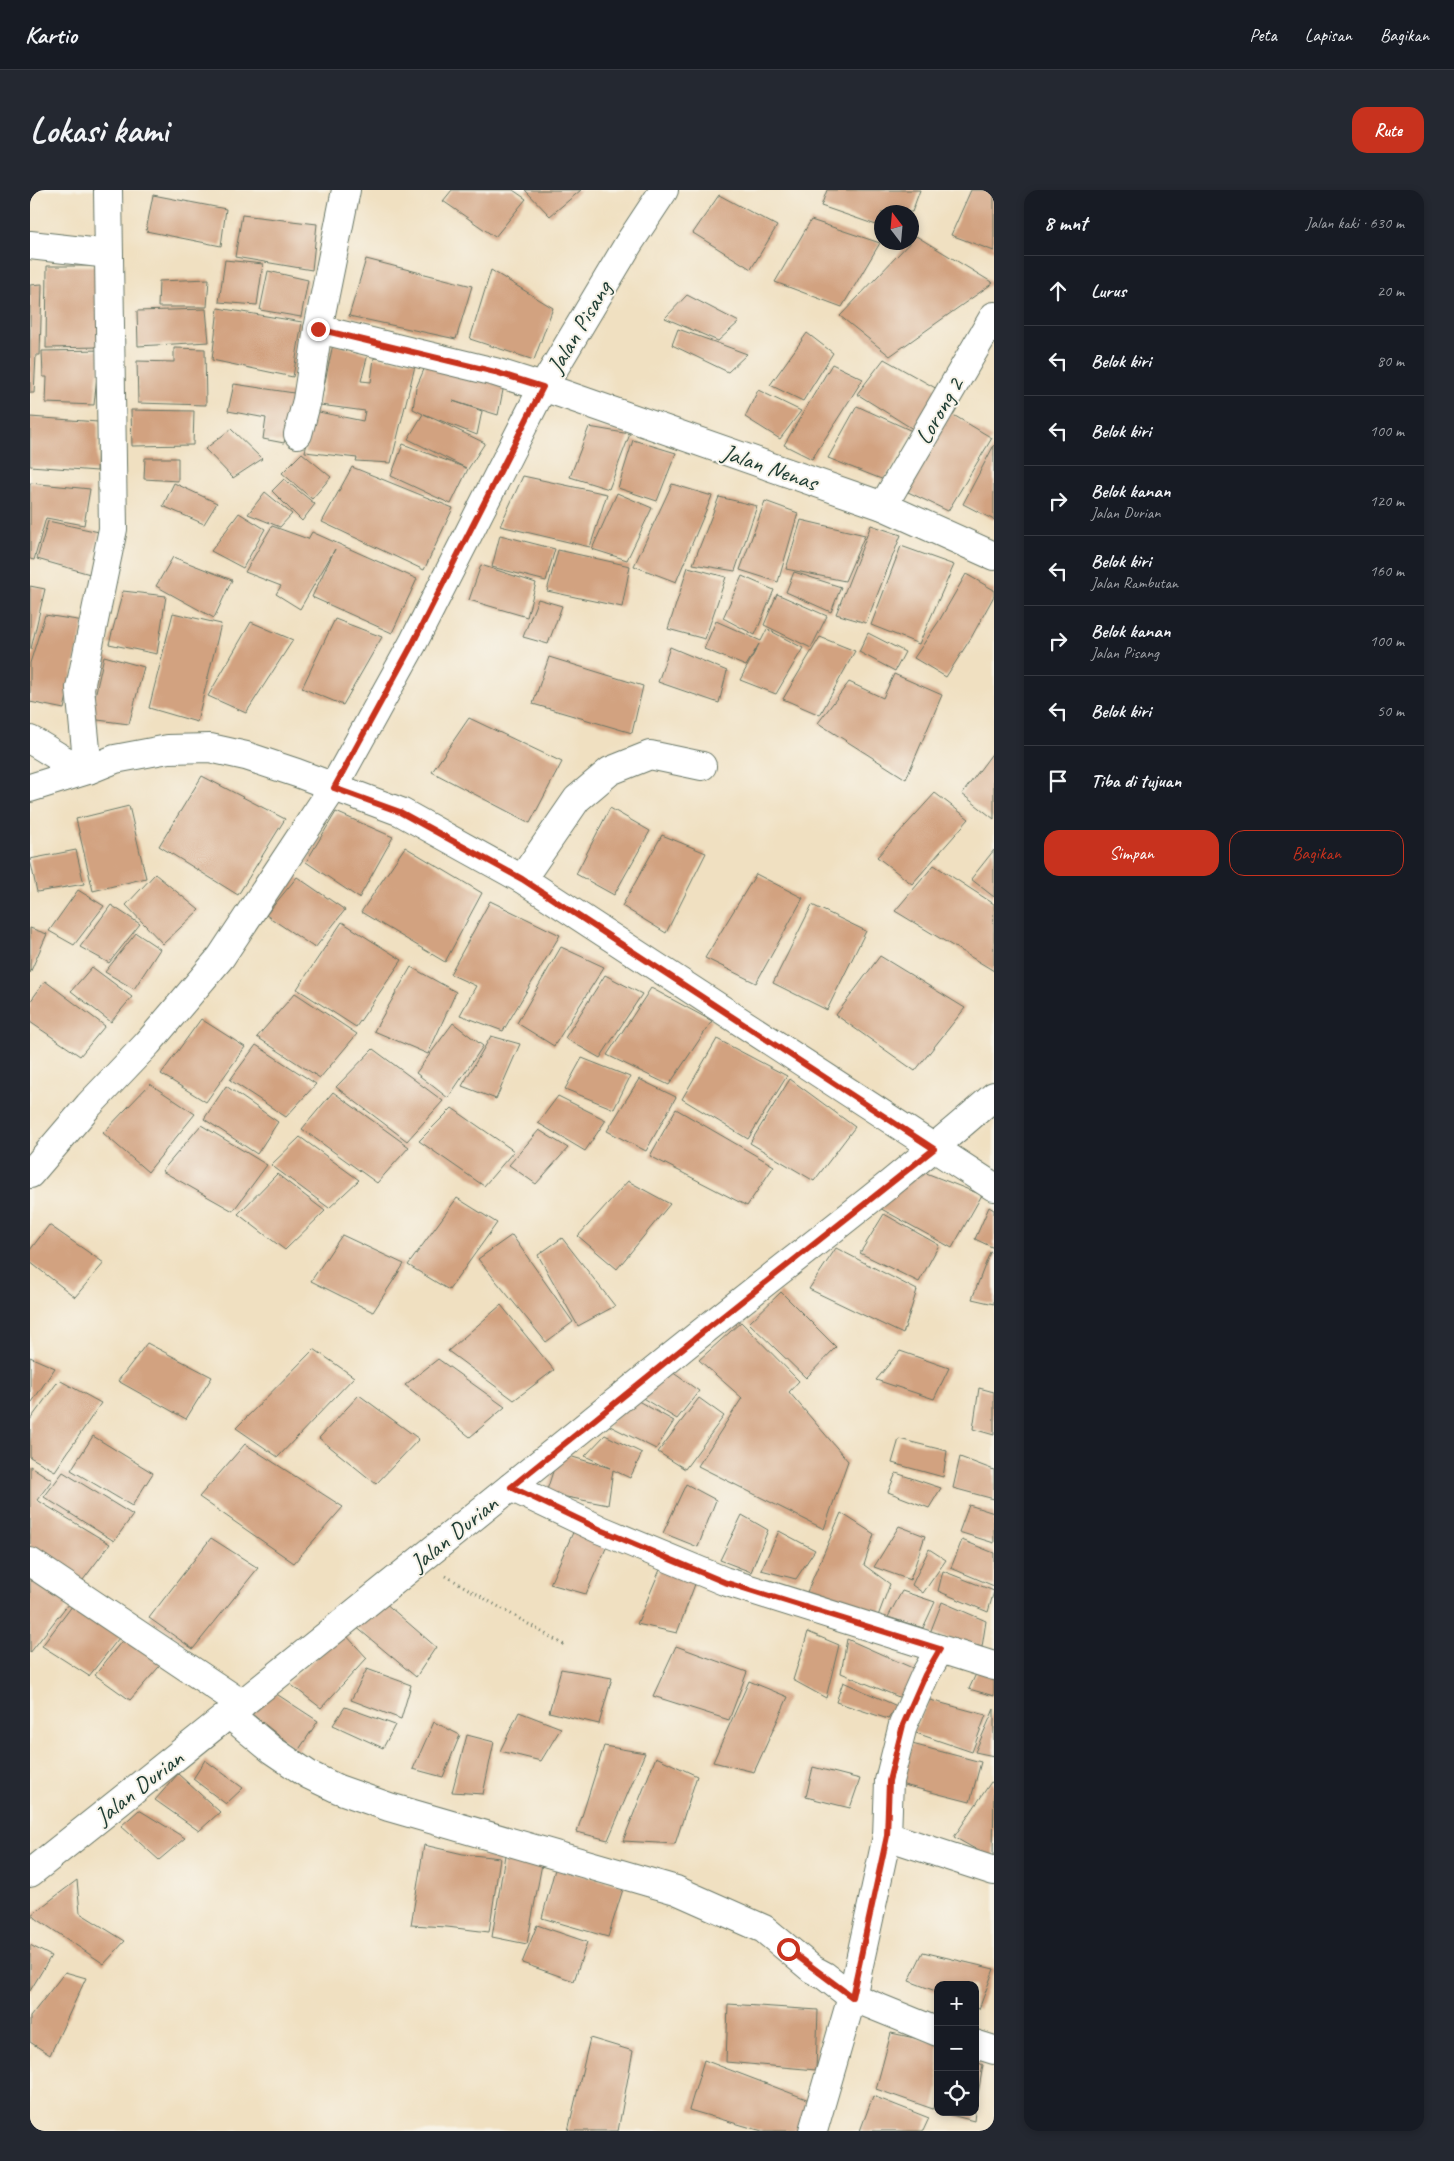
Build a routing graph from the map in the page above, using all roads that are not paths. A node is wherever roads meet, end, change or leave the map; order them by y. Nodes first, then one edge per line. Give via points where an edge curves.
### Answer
1 (108, 190) edge
2 (346, 190) edge
3 (664, 190) edge
4 (30, 245) edge
5 (109, 254) junction
6 (994, 316) edge
7 (318, 329) junction
8 (543, 387) junction
9 (298, 434) dead end
10 (883, 506) junction
11 (994, 556) edge
12 (30, 740) edge
13 (702, 766) dead end
14 (88, 770) junction
15 (30, 788) edge
16 (334, 788) junction
17 (522, 879) junction
18 (994, 1096) edge
19 (934, 1149) junction
20 (30, 1174) edge
21 (994, 1187) edge
22 (511, 1487) junction
23 (30, 1562) edge
24 (940, 1649) junction
25 (994, 1666) edge
26 (236, 1709) junction
27 (887, 1836) junction
28 (994, 1871) edge
29 (30, 1873) edge
30 (852, 1997) junction
31 (934, 2030) edge
32 (979, 2045) edge
33 (994, 2050) edge
34 (813, 2131) edge

1 - 5 street
2 - 7 street
3 - 8 street, Jalan Pisang
4 - 5 street
5 - 14 street via 113,529 80,688
6 - 10 street, Lorong 2
7 - 8 street, Jalan Nenas via 495,372
7 - 9 street
8 - 10 street, Jalan Nenas
8 - 16 street, Jalan Pisang via 413,643
10 - 11 street, Jalan Nenas
12 - 14 street via 76,769
13 - 17 street via 650,755 610,771 576,800
14 - 15 street
14 - 16 street via 115,759 168,748 210,748 246,756
16 - 17 street via 400,812
16 - 20 street, Jalan Pisang via 221,957
17 - 19 street
18 - 19 street, Jalan Durian
19 - 21 street
19 - 22 street, Jalan Durian
22 - 24 street via 601,1530 724,1582
22 - 26 street, Jalan Durian
23 - 26 street
24 - 25 street
24 - 27 street via 903,1725 889,1781
26 - 29 street, Jalan Durian
26 - 30 street via 272,1750 309,1775 338,1789 389,1807 676,1890 764,1929
27 - 28 street
27 - 30 street
30 - 31 street
30 - 34 street
32 - 33 street

